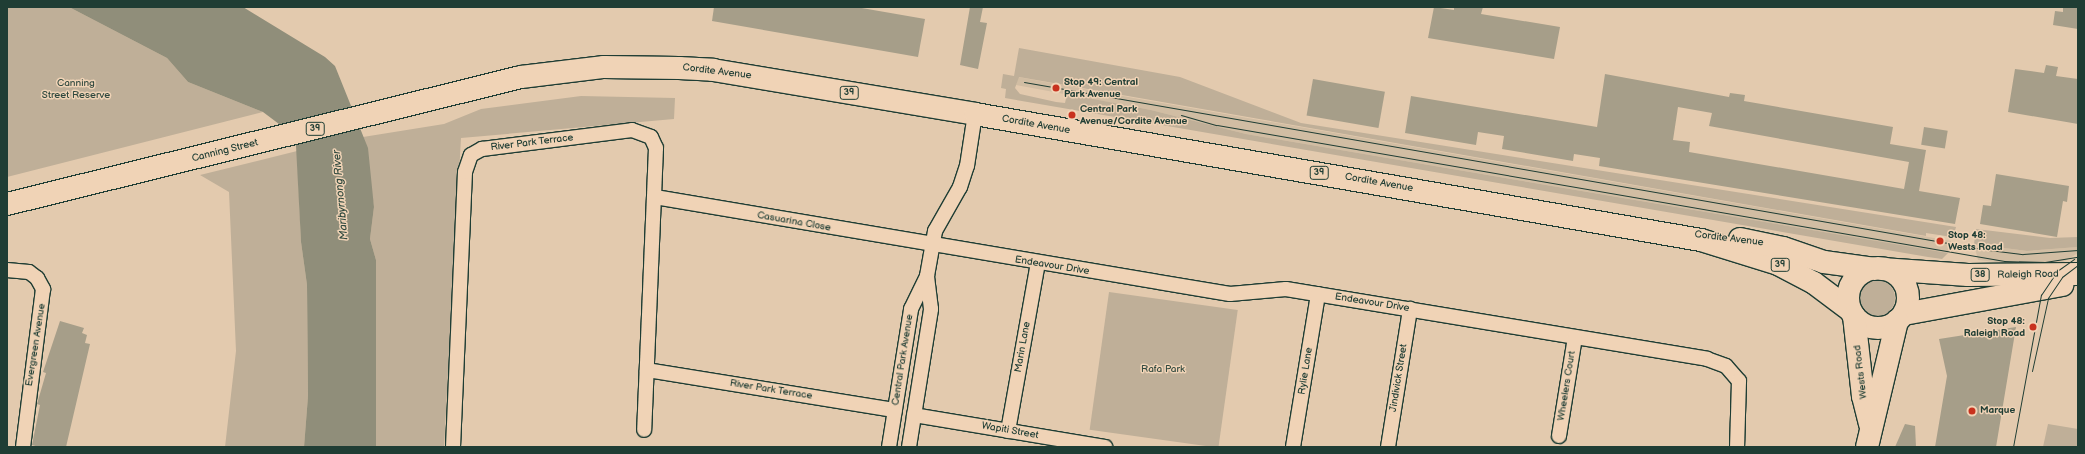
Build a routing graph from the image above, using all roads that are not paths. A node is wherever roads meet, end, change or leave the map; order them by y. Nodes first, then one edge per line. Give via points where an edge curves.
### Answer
1 (443, 95) joint
2 (975, 114) junction
3 (656, 197) junction
4 (7, 204) edge
5 (1652, 230) junction
6 (932, 246) junction
7 (1038, 263) junction
8 (1878, 269) junction
9 (7, 270) edge
10 (2078, 274) edge
11 (927, 276) junction
12 (2078, 281) edge
13 (1318, 294) junction
14 (1410, 309) junction
15 (1852, 313) junction
16 (1900, 317) junction
17 (1575, 337) junction
18 (647, 370) junction
19 (895, 410) junction
20 (914, 415) junction
21 (644, 430) dead end
22 (1008, 431) junction
23 (1560, 436) dead end
24 (1869, 437) edge
25 (23, 447) edge
26 (453, 447) edge
27 (889, 447) edge
28 (909, 447) edge
29 (1105, 447) edge
30 (1293, 447) edge
31 (1388, 447) edge
32 (1737, 447) edge

1 - 2 main road, Cordite Avenue / 39 via 522,77 570,70 604,67 679,68 713,70
1 - 4 main road, Canning Street / 39
2 - 5 main road, Cordite Avenue / 39
2 - 6 street, Central Park Avenue via 967,166 960,187 935,232
3 - 6 street, Casuarina Close
3 - 18 street, River Park Terrace
3 - 26 street, River Park Terrace via 656,148 651,137 638,131 482,149 471,155 465,172
5 - 8 main road, Cordite Avenue / 39 via 1749,240 1824,262
5 - 15 main road, Cordite Avenue / 39 via 1724,246 1778,264 1814,283
6 - 7 street, Endeavour Drive
6 - 11 street, Central Park Avenue
7 - 13 street, Endeavour Drive via 1230,294 1286,289
7 - 22 street, Marin Lane
8 - 10 main road, Raleigh Road / 38 via 1968,275
8 - 15 main road via 1861,274 1850,286
8 - 16 main road, 39 via 1895,274 1904,284 1908,298
9 - 25 street, Evergreen Avenue via 29,272 37,278 43,289
11 - 19 street, Central Park Avenue via 911,310
11 - 20 street, Central Park Avenue via 931,309
12 - 16 main road, Raleigh Road
13 - 14 street, Endeavour Drive
13 - 30 street, Rylie Lane
14 - 17 street, Endeavour Drive
14 - 31 street, Jindivick Street
15 - 16 main road via 1874,328
15 - 24 main road, Wests Road
16 - 24 main road, Wests Road
17 - 23 street, Wheelers Court
17 - 32 street, Endeavour Drive via 1707,359 1726,366 1739,381
18 - 19 street, River Park Terrace
18 - 21 street, River Park Terrace
19 - 27 street, Central Park Avenue
20 - 22 street, Wapiti Street
20 - 28 street, Central Park Avenue
22 - 29 street, Wapiti Street

